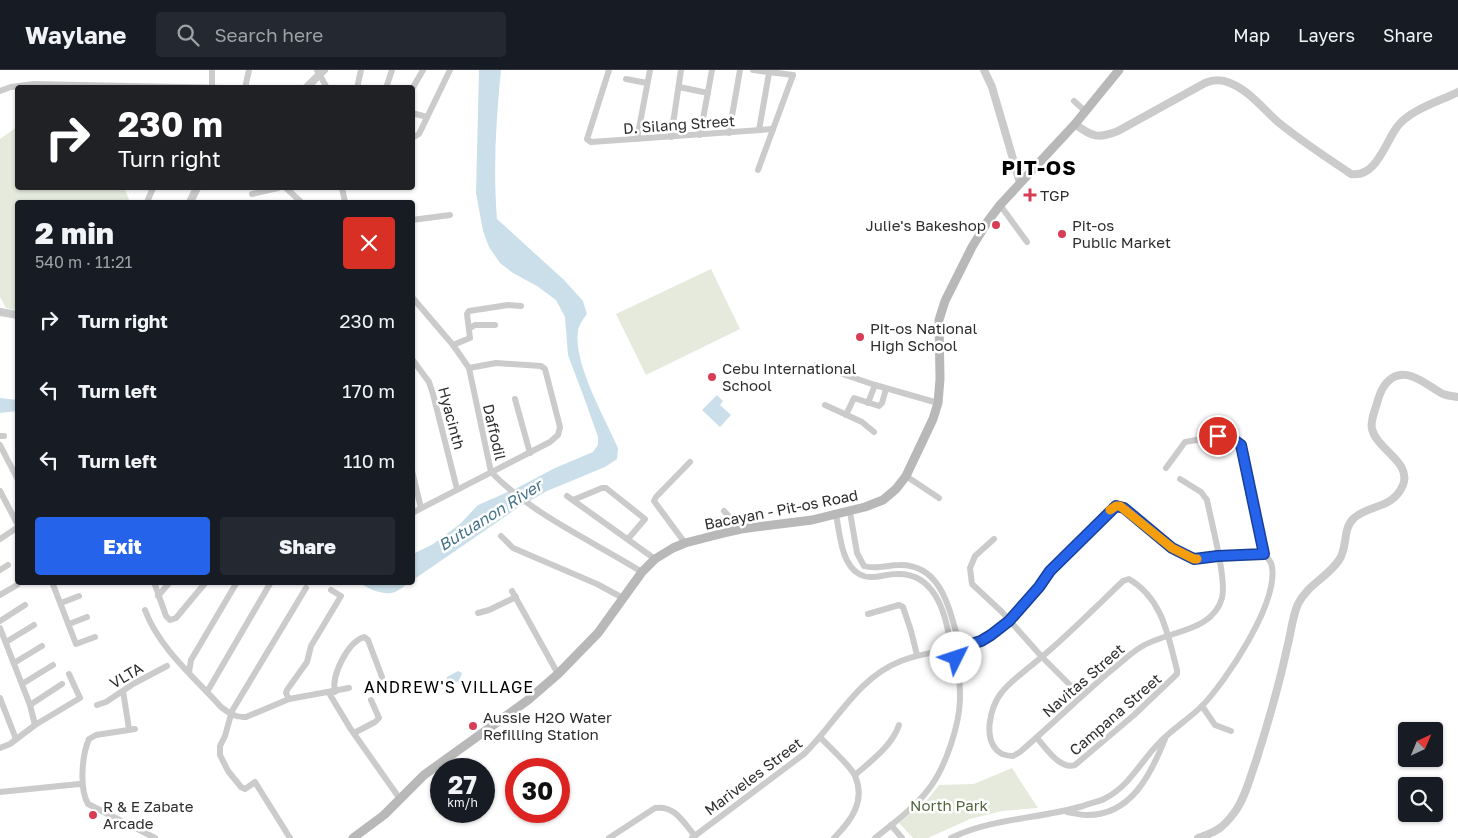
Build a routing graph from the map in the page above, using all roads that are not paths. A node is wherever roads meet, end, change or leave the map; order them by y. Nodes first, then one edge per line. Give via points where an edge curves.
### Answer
1 (212, 70) edge
2 (249, 70) edge
3 (361, 70) edge
4 (392, 70) edge
5 (423, 70) edge
6 (450, 70) edge
7 (609, 70) edge
8 (650, 70) edge
9 (681, 70) edge
10 (712, 70) edge
11 (740, 70) edge
12 (753, 70) edge
13 (799, 70) edge
14 (984, 70) edge
15 (1119, 70) edge
16 (762, 71) edge
17 (320, 72) edge
18 (770, 73) junction
19 (793, 75) junction
20 (626, 79) dead end
21 (647, 83) junction
22 (26, 85) edge
23 (64, 85) edge
24 (212, 85) edge
25 (246, 85) edge
26 (309, 85) edge
27 (326, 85) edge
28 (358, 85) edge
29 (387, 85) edge
30 (414, 85) edge
31 (15, 86) edge
32 (679, 87) junction
33 (0, 91) edge
34 (1458, 92) edge
35 (708, 93) junction
36 (1074, 101) dead end
37 (1085, 112) junction
38 (415, 114) edge
39 (427, 117) junction
40 (1075, 124) junction
41 (773, 129) junction
42 (759, 130) junction
43 (729, 132) junction
44 (700, 135) junction
45 (415, 136) edge
46 (671, 137) junction
47 (637, 139) junction
48 (758, 170) dead end
49 (1020, 183) junction
50 (269, 190) edge
51 (288, 190) edge
52 (252, 194) dead end
53 (299, 200) edge
54 (1000, 205) junction
55 (450, 215) dead end
56 (415, 220) edge
57 (1027, 242) dead end
58 (415, 301) edge
59 (521, 306) dead end
60 (0, 312) edge
61 (15, 314) edge
62 (495, 325) dead end
63 (470, 328) junction
64 (453, 345) junction
65 (415, 363) edge
66 (816, 365) dead end
67 (469, 368) junction
68 (875, 385) junction
69 (886, 389) junction
70 (1458, 396) edge
71 (515, 399) dead end
72 (868, 403) junction
73 (938, 403) junction
74 (825, 405) dead end
75 (846, 414) junction
76 (874, 432) dead end
77 (0, 445) edge
78 (530, 453) junction
79 (690, 462) dead end
80 (1166, 468) dead end
81 (492, 472) junction
82 (15, 474) edge
83 (906, 476) junction
84 (1180, 479) dead end
85 (415, 483) edge
86 (457, 489) junction
87 (0, 491) edge
88 (938, 498) dead end
89 (421, 508) junction
90 (415, 511) edge
91 (724, 511) dead end
92 (850, 512) junction
93 (836, 515) junction
94 (15, 520) edge
95 (15, 528) edge
96 (741, 529) junction
97 (501, 536) dead end
98 (0, 538) edge
99 (628, 539) junction
100 (994, 539) dead end
101 (685, 543) junction
102 (857, 553) junction
103 (1264, 554) junction
104 (1218, 556) junction
105 (845, 557) junction
106 (655, 559) junction
107 (8, 565) dead end
108 (0, 570) edge
109 (642, 572) junction
110 (17, 585) dead end
111 (54, 585) edge
112 (155, 585) edge
113 (167, 585) edge
114 (204, 585) edge
115 (236, 585) edge
116 (269, 585) edge
117 (306, 588) dead end
118 (331, 590) dead end
119 (0, 595) edge
120 (79, 596) dead end
121 (158, 596) junction
122 (623, 598) junction
123 (61, 603) junction
124 (944, 603) junction
125 (25, 605) dead end
126 (145, 610) dead end
127 (478, 613) dead end
128 (868, 614) dead end
129 (87, 617) dead end
130 (0, 621) edge
131 (1009, 621) junction
132 (69, 624) junction
133 (34, 625) dead end
134 (0, 628) edge
135 (1167, 635) junction
136 (95, 637) dead end
137 (958, 639) junction
138 (950, 641) junction
139 (6, 642) junction
140 (42, 646) dead end
141 (965, 646) junction
142 (946, 650) junction
143 (917, 656) junction
144 (1042, 657) junction
145 (958, 658) junction
146 (14, 663) junction
147 (53, 665) dead end
148 (167, 666) dead end
149 (189, 672) junction
150 (69, 674) dead end
151 (558, 674) junction
152 (382, 677) dead end
153 (22, 684) junction
154 (62, 684) dead end
155 (1072, 687) junction
156 (349, 688) dead end
157 (123, 691) junction
158 (1087, 691) junction
159 (207, 692) junction
160 (332, 692) junction
161 (0, 698) edge
162 (289, 699) junction
163 (371, 700) dead end
164 (1077, 700) junction
165 (30, 705) junction
166 (98, 705) dead end
167 (1202, 706) junction
168 (231, 714) junction
169 (36, 725) junction
170 (898, 725) dead end
171 (1231, 731) dead end
172 (354, 732) junction
173 (1166, 735) junction
174 (821, 738) junction
175 (1036, 738) junction
176 (16, 739) junction
177 (0, 748) edge
178 (854, 774) junction
179 (82, 785) junction
180 (0, 792) edge
181 (400, 799) junction
182 (1064, 812) junction
183 (891, 825) junction
184 (693, 837) edge
185 (154, 838) edge
186 (290, 838) edge
187 (353, 838) edge
188 (609, 838) edge
189 (834, 838) edge
190 (875, 838) edge
191 (902, 838) edge
192 (951, 838) edge
193 (1198, 838) edge

1 - 24 street
2 - 25 street
3 - 28 street
4 - 29 street
5 - 30 street
6 - 39 street
7 - 47 street, D. Silang Street via 587,139 591,142
8 - 21 street
9 - 32 street
10 - 35 street
11 - 43 street
12 - 16 street
13 - 19 street
14 - 49 street
15 - 37 main road, Bacayan - Pit-os Road
16 - 18 street
17 - 26 street
17 - 27 street
18 - 19 street
18 - 42 street
19 - 41 street
20 - 21 street
21 - 47 street
22 - 23 street
31 - 33 street
32 - 35 street
32 - 46 street
34 - 40 street via 1406,117 1373,166 1358,175 1351,174 1278,122 1245,91 1219,79 1205,83 1103,137 1088,135
35 - 44 street
36 - 37 street
37 - 40 main road, Bacayan - Pit-os Road
38 - 39 street
39 - 45 street
40 - 49 main road, Bacayan - Pit-os Road
41 - 42 street, D. Silang Street
41 - 48 street
42 - 43 street, D. Silang Street
43 - 44 street, D. Silang Street
44 - 46 street, D. Silang Street
46 - 47 street, D. Silang Street
49 - 54 main road, Bacayan - Pit-os Road
50 - 52 street
51 - 53 street
54 - 57 street
54 - 73 main road, Bacayan - Pit-os Road via 972,247 939,320
55 - 56 street
58 - 64 street, Daffodil
59 - 63 street via 469,311
60 - 61 street
62 - 63 street
63 - 64 street via 470,338
64 - 67 street, Daffodil
65 - 86 street, Hyacinth via 429,382
66 - 68 street
67 - 78 street via 496,363 545,369 560,428 550,442
67 - 81 street, Daffodil
68 - 69 street
68 - 72 street
69 - 72 street via 879,406
69 - 73 street
70 - 193 street via 1445,395 1406,375 1391,378 1382,390 1372,428 1379,444 1400,464 1404,472 1403,485 1384,505 1365,511 1349,524 1339,561 1308,588 1298,605 1275,702 1236,812 1215,832
71 - 78 street
72 - 75 street via 854,398
73 - 83 main road, Bacayan - Pit-os Road via 926,437
74 - 75 street
75 - 76 street
77 - 82 street
78 - 81 street
79 - 101 street via 654,501
80 - 103 street via 1185,442 1218,436 1230,437 1241,445
81 - 86 street
81 - 109 street, Daffodil via 528,504 556,523
83 - 88 street
83 - 92 main road, Bacayan - Pit-os Road via 883,500
84 - 104 street, Navitas Street via 1201,492 1207,500
85 - 89 street
86 - 89 street
87 - 94 street
89 - 90 street
91 - 96 street
92 - 93 main road, Bacayan - Pit-os Road
92 - 102 street
93 - 96 main road, Bacayan - Pit-os Road
93 - 105 street
95 - 98 street
96 - 101 main road, Bacayan - Pit-os Road
97 - 122 street via 514,548
99 - 99 street via 645,519 606,488 570,498
99 - 106 street
100 - 131 street via 972,562 972,584
101 - 106 main road, Bacayan - Pit-os Road
102 - 105 street
102 - 124 street via 864,566 911,566 922,571 938,584
103 - 104 street
103 - 167 street via 1272,565 1272,579 1264,608 1248,643
104 - 131 street via 1194,559 1172,548 1124,508 1116,506 1050,571
104 - 135 street, Navitas Street via 1223,597 1212,616 1196,627
105 - 124 street via 858,574 868,577 914,576
106 - 109 main road, Bacayan - Pit-os Road
107 - 108 street
109 - 122 main road, Bacayan - Pit-os Road
110 - 119 street
111 - 123 street
112 - 121 street
113 - 121 street
114 - 121 street via 173,620 168,618
115 - 149 street via 191,660
116 - 159 street
117 - 168 street
118 - 162 street via 341,596 311,646 307,662 287,690
120 - 123 street
122 - 151 main road, Bacayan - Pit-os Road via 598,633
123 - 132 street
124 - 137 street
124 - 138 street
125 - 130 street
126 - 149 street via 166,647
127 - 151 street via 514,594
128 - 143 street via 898,605 903,608
129 - 132 street
131 - 141 street via 981,641
131 - 144 street
132 - 136 street via 76,644
133 - 139 street
134 - 139 street
135 - 144 street, Campana Street via 1160,610 1152,598 1134,582 1126,580
135 - 158 street, Navitas Street via 1140,647
135 - 175 street, Campana Street via 1178,670 1175,678 1075,765 1062,764
137 - 138 street
137 - 141 street
138 - 142 street
139 - 146 street
140 - 146 street
141 - 145 street via 964,653
142 - 143 street, Mariveles Street
142 - 145 street via 949,656
143 - 174 street, Mariveles Street via 900,661 869,680
144 - 155 street
144 - 175 street, Navitas Street via 1002,691 990,718 989,732 993,745 1001,754 1013,756
145 - 183 street via 960,702 947,753 930,787
146 - 153 street
147 - 153 street
148 - 157 street, VLTA
149 - 159 street
150 - 169 street via 80,698
151 - 181 main road, Bacayan - Pit-os Road via 528,700 424,775
152 - 160 street via 371,644 364,637 346,653 334,679
153 - 165 street
154 - 165 street
155 - 158 street
155 - 164 street
156 - 160 street
157 - 166 street, VLTA
157 - 179 street via 132,729 89,739
158 - 164 street, Navitas Street
159 - 168 street
160 - 162 street
160 - 172 street
161 - 176 street
162 - 168 street via 246,717
163 - 172 street via 379,718
164 - 175 street, Navitas Street
165 - 169 street
167 - 171 street via 1215,725
167 - 173 street
168 - 186 street via 220,755 241,787 245,789 255,782
169 - 176 street
170 - 178 street via 895,735 878,755
172 - 181 street
173 - 182 street via 1135,775 1116,792 1103,800
173 - 182 street via 1144,784 1126,802 1111,811 1087,815
174 - 178 street
174 - 184 street, Mariveles Street
176 - 177 street
178 - 189 street via 858,804 848,824
179 - 180 street
179 - 185 street via 88,804
181 - 187 main road, Bacayan - Pit-os Road
182 - 192 street via 999,822
183 - 190 street
183 - 191 street
184 - 188 street via 669,809 655,808

